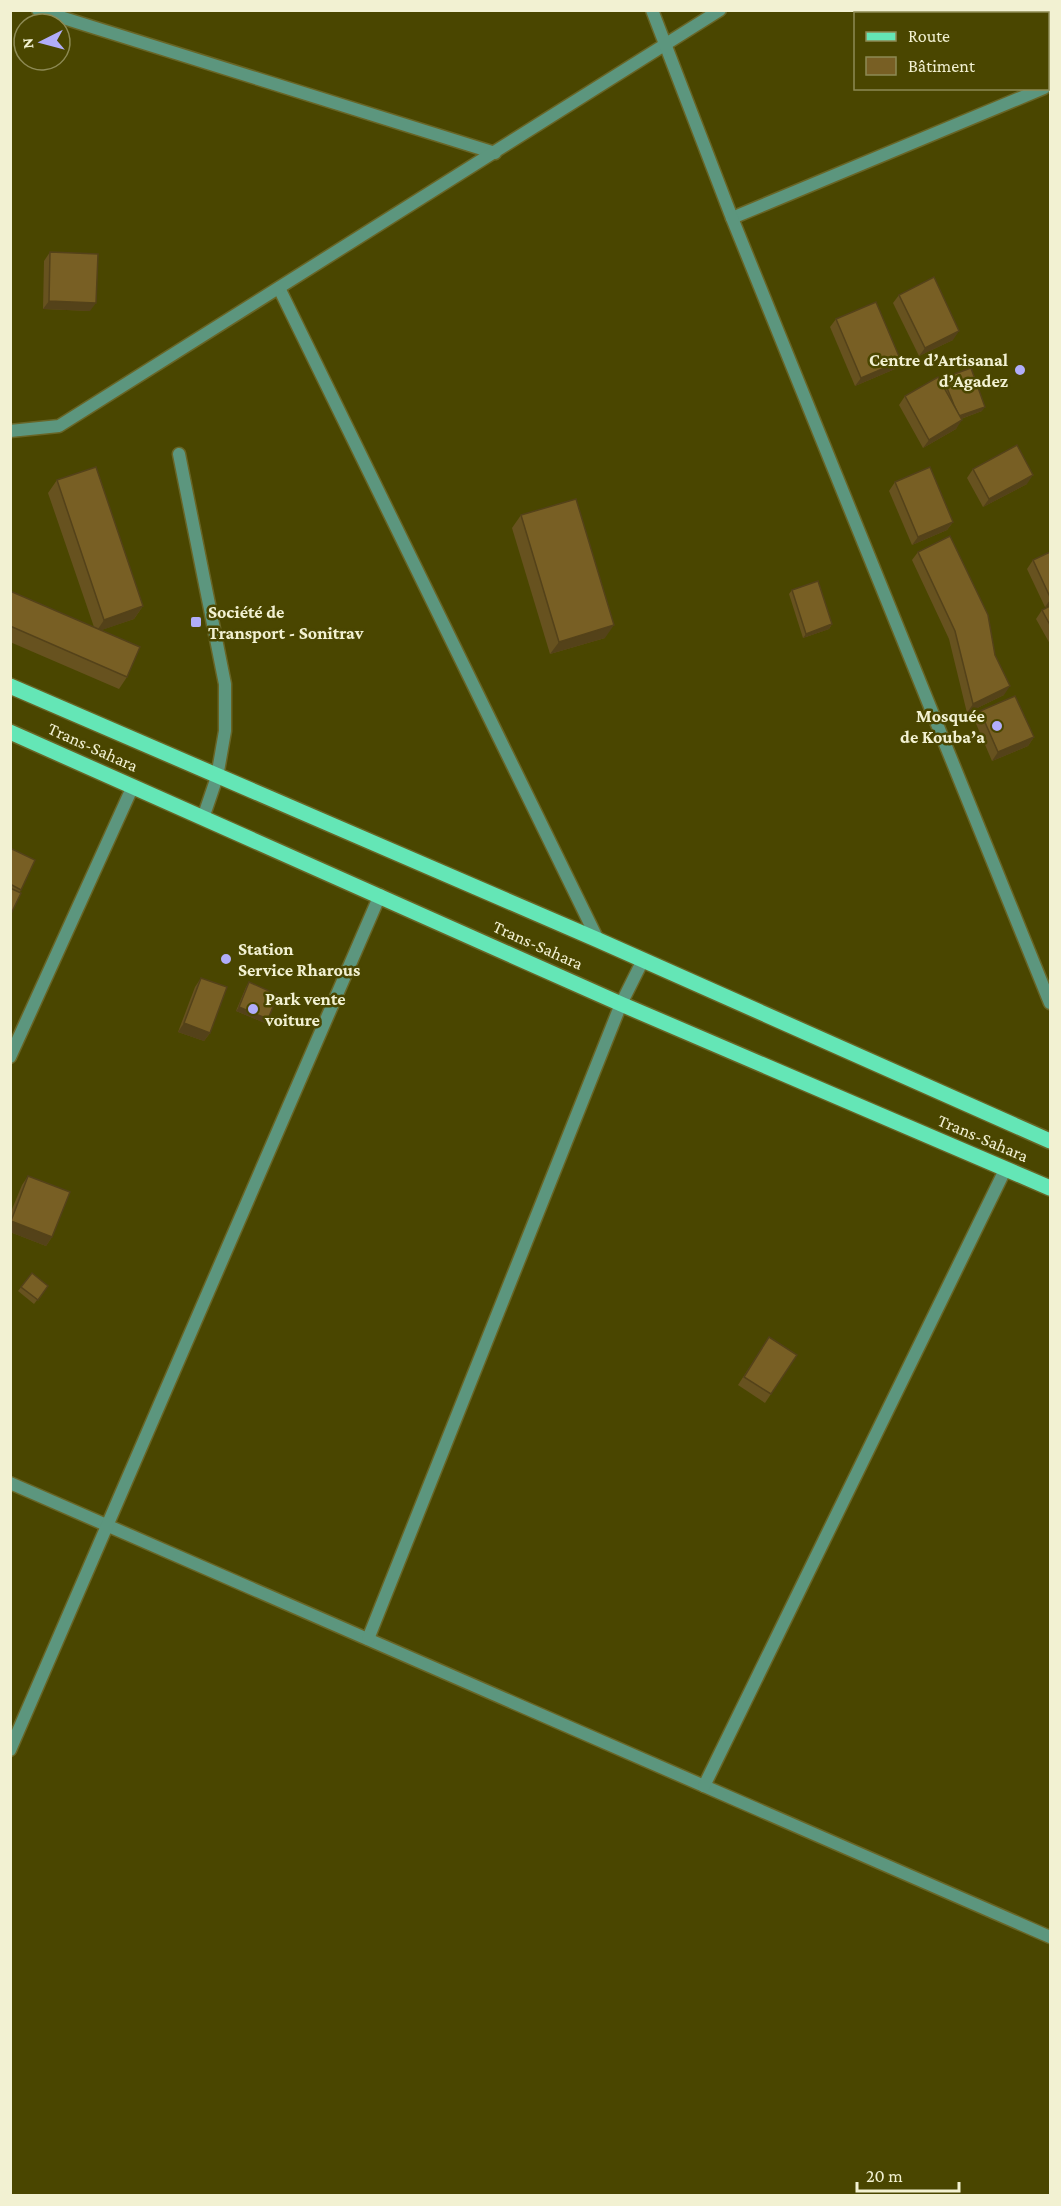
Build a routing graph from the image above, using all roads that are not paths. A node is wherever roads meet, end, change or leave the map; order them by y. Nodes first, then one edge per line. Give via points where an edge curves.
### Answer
1 (38, 10) edge
2 (652, 10) edge
3 (720, 10) edge
4 (664, 47) junction
5 (1040, 90) edge
6 (495, 153) junction
7 (732, 218) junction
8 (279, 288) junction
9 (10, 431) edge
10 (179, 454) dead end
11 (10, 686) edge
12 (10, 732) edge
13 (217, 777) junction
14 (133, 786) junction
15 (203, 818) junction
16 (380, 895) junction
17 (598, 940) junction
18 (643, 960) junction
19 (621, 1004) junction
20 (1050, 1004) edge
21 (10, 1057) edge
22 (1050, 1141) edge
23 (1005, 1170) junction
24 (1050, 1188) edge
25 (10, 1482) edge
26 (108, 1525) junction
27 (368, 1639) junction
28 (10, 1750) edge
29 (704, 1786) junction
30 (1050, 1937) edge

1 - 6 street
2 - 4 street
3 - 4 street
4 - 6 street
4 - 7 street
5 - 7 street
6 - 8 street
7 - 20 street
8 - 9 street via 59,426
8 - 17 street
10 - 13 street via 225,684 225,731
11 - 13 main road, Trans-Sahara
12 - 14 main road, Trans-Sahara
13 - 15 street
13 - 17 main road, Trans-Sahara
14 - 15 main road, Trans-Sahara
14 - 21 street
15 - 16 main road, Trans-Sahara
16 - 19 main road, Trans-Sahara
16 - 26 street
17 - 18 main road, Trans-Sahara
18 - 19 street
18 - 22 main road, Trans-Sahara
19 - 23 main road, Trans-Sahara
19 - 27 street
23 - 24 main road, Trans-Sahara
23 - 29 street
25 - 26 street
26 - 27 street
26 - 28 street
27 - 29 street
29 - 30 street

